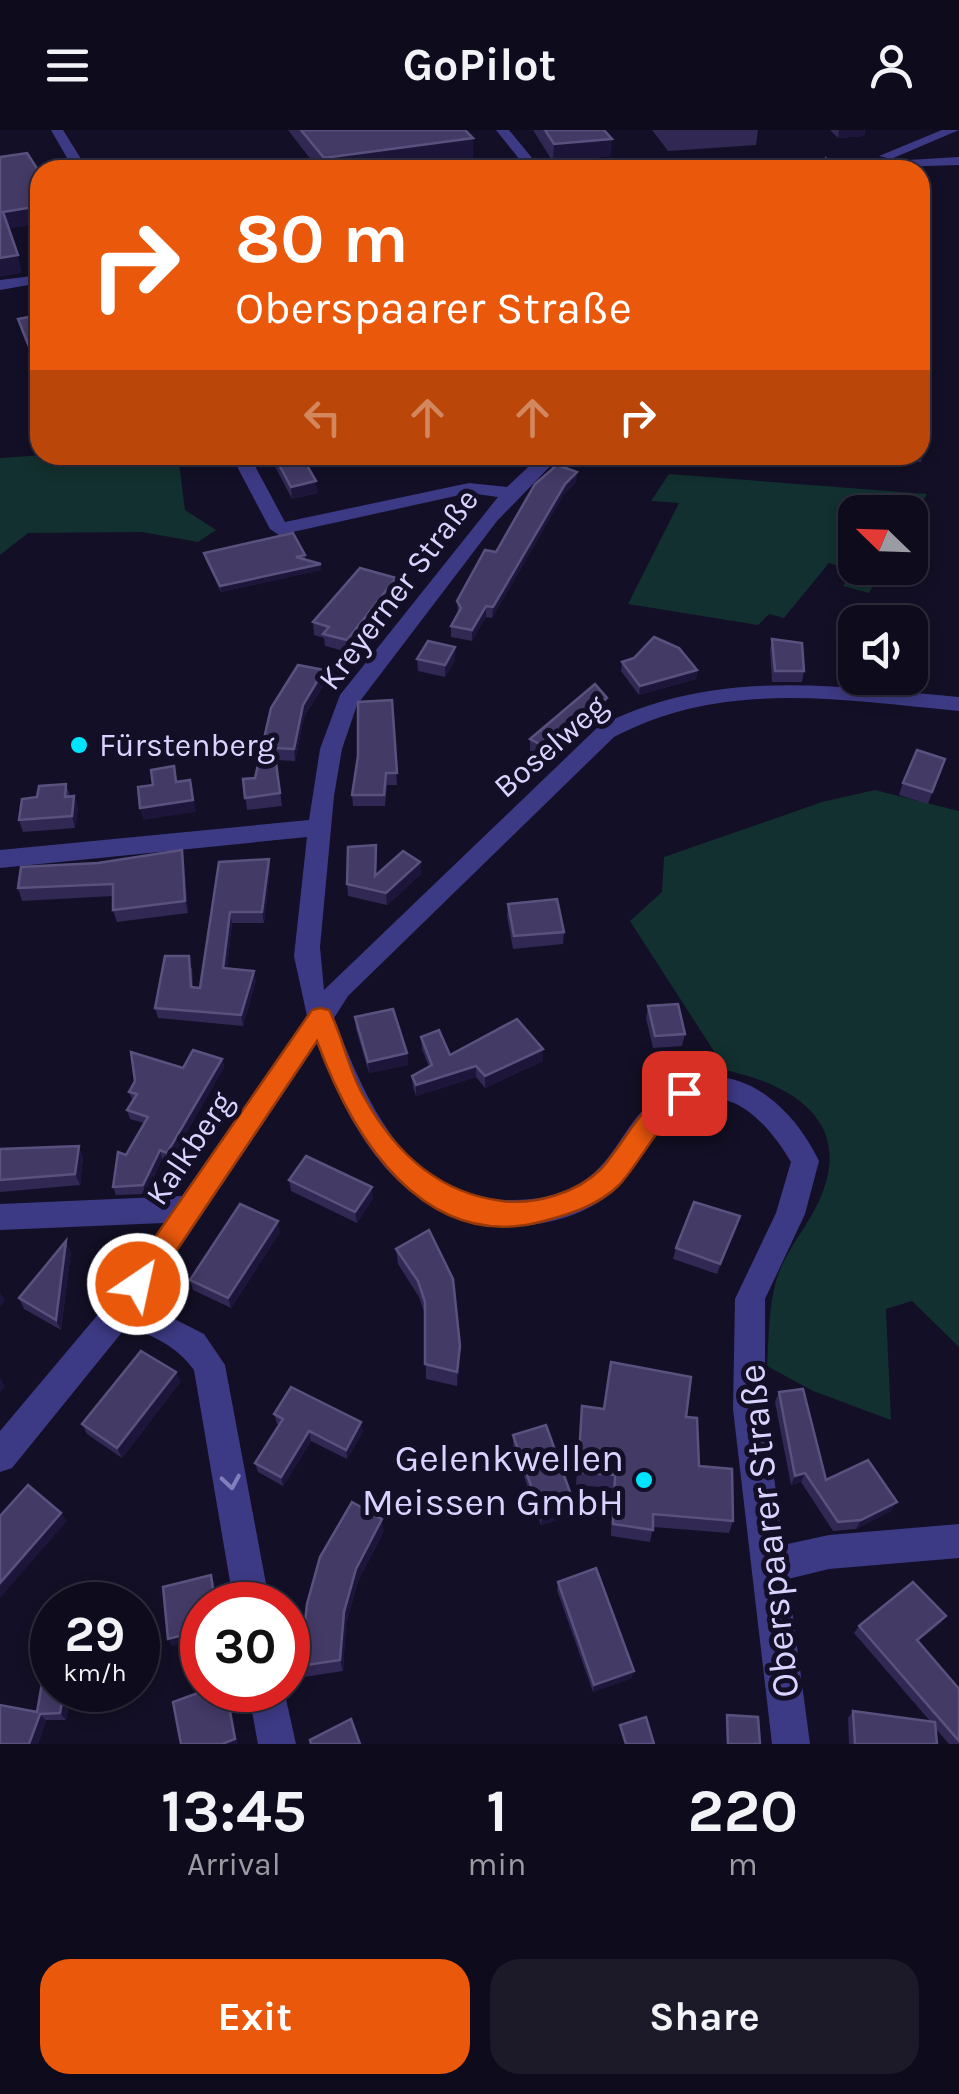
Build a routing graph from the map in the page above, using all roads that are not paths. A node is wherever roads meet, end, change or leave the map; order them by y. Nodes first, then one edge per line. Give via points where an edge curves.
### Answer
1 (57, 130) edge
2 (502, 130) edge
3 (953, 130) edge
4 (75, 160) edge
5 (527, 160) edge
6 (881, 160) edge
7 (959, 161) edge
8 (930, 163) edge
9 (30, 280) edge
10 (0, 285) edge
11 (245, 465) edge
12 (541, 465) edge
13 (510, 494) junction
14 (959, 704) edge
15 (322, 828) junction
16 (0, 859) edge
17 (320, 1017) junction
18 (189, 1209) junction
19 (0, 1217) edge
20 (122, 1309) junction
21 (0, 1456) edge
22 (959, 1541) edge
23 (767, 1566) junction
24 (248, 1582) edge
25 (270, 1712) edge
26 (277, 1744) edge
27 (791, 1744) edge

1 - 4 street
2 - 5 street
3 - 6 street
7 - 8 street
9 - 10 street
11 - 13 street via 279,528 469,488
12 - 13 street, Kreyerner Straße
13 - 15 street, Kreyerner Straße via 346,704 328,764
14 - 17 street, Boselweg via 757,692 689,699 634,715 606,732 427,904 339,989
15 - 16 street
15 - 17 street, Kreyerner Straße via 306,966
17 - 18 street, Kalkberg
17 - 23 street, Oberspaarer Straße via 351,1099 387,1152 414,1180 467,1208 522,1215 570,1202 608,1179 658,1112 684,1093 710,1087 744,1094 789,1129 805,1161 790,1214 750,1299 748,1409
18 - 19 street
18 - 20 street, Kalkberg
20 - 21 street, Kalkberg
20 -> 24 street via 186,1336 202,1351 215,1386
22 - 23 street via 829,1552
23 - 27 street, Oberspaarer Straße
25 - 26 street

